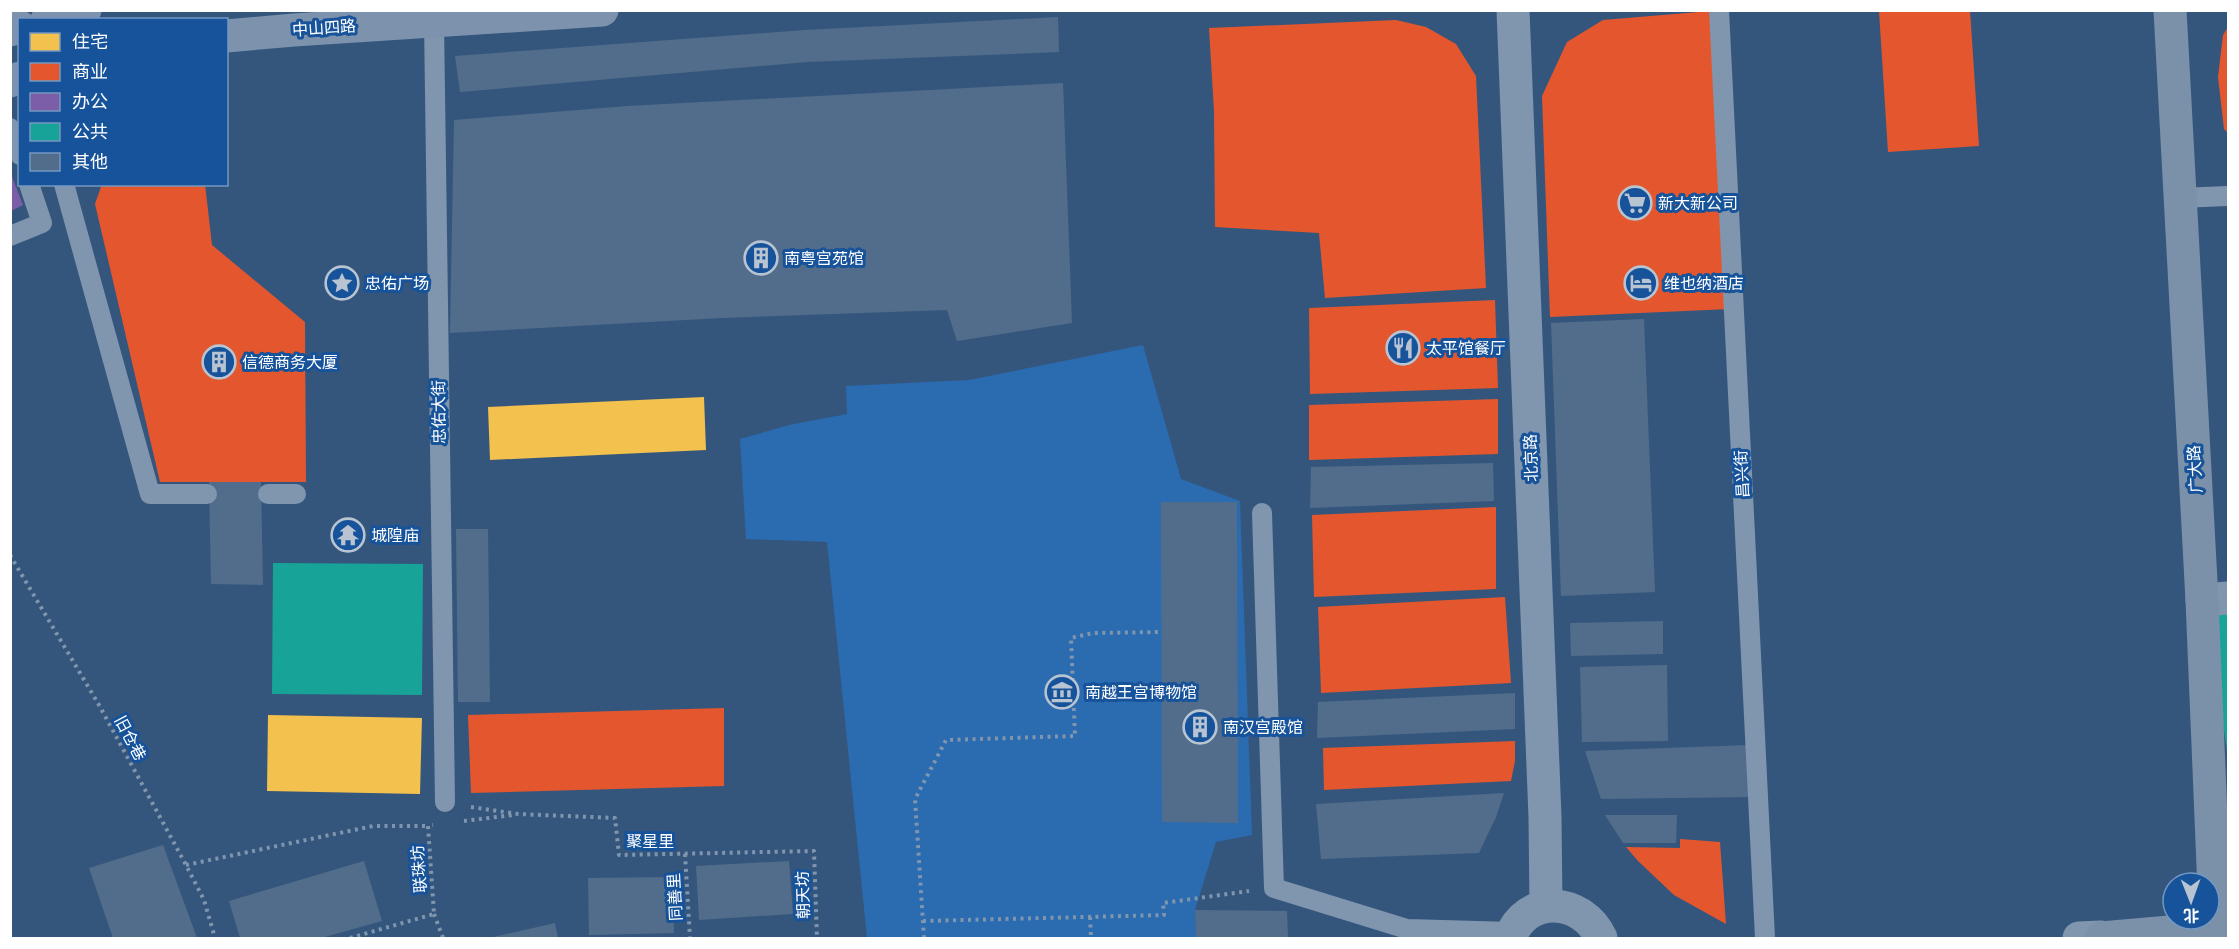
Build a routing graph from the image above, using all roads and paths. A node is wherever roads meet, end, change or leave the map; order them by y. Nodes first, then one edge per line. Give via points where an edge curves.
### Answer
1 (85, 10) edge
2 (602, 10) edge
3 (1513, 10) edge
4 (1719, 10) edge
5 (2170, 10) edge
6 (364, 16) edge
7 (55, 18) edge
8 (434, 21) junction
9 (228, 36) edge
10 (10, 128) edge
11 (18, 150) edge
12 (30, 186) edge
13 (65, 186) edge
14 (2229, 196) edge
15 (2179, 198) junction
16 (10, 236) edge
17 (207, 494) dead end
18 (268, 494) dead end
19 (296, 494) dead end
20 (1262, 513) dead end
21 (10, 555) edge
22 (2215, 599) edge
23 (1161, 632) dead end
24 (445, 802) joint
25 (518, 814) junction
26 (462, 821) dead end
27 (439, 824) dead end
28 (428, 826) junction
29 (814, 851) joint
30 (685, 854) junction
31 (186, 865) junction
32 (2219, 871) edge
33 (1274, 888) junction
34 (1546, 906) junction
35 (434, 914) junction
36 (1090, 917) junction
37 (923, 921) junction
38 (2220, 931) edge
39 (1511, 935) edge
40 (2109, 938) edge
41 (215, 939) edge
42 (350, 939) edge
43 (443, 939) edge
44 (690, 939) edge
45 (816, 939) edge
46 (924, 939) edge
47 (1091, 939) edge
48 (1601, 939) edge
49 (1765, 939) edge

1 - 7 main road
2 - 8 main road, 中山四路
3 - 34 street, 北京路
4 - 49 lane, 昌兴街
5 - 15 street, 广大路
6 - 8 main road, 中山四路
6 - 9 main road, 中山四路
8 - 24 lane, 忠佑大街
10 - 11 lane
12 - 16 lane via 42,223
13 - 17 lane via 150,494
14 - 15 lane
15 - 22 street, 广大路
18 - 19 lane
20 - 33 lane
21 - 31 path, 旧仓巷 via 99,705
22 - 32 street, 广大路
23 - 37 path via 1093,633 1071,638 1075,736 946,740 915,799
24 - 25 path
25 - 26 path
25 - 30 path, 聚星里 via 615,818 619,855
27 - 28 path, 联珠坊
28 - 31 path via 373,826
28 - 35 path, 联珠坊
29 - 30 path, 聚星里
29 - 45 path, 朝天坊
30 - 44 path, 同善里
31 - 41 path, 旧仓巷 via 204,900
33 - 36 path via 1163,903 1164,915
33 - 39 lane via 1407,930
34 - 39 street via 1521,920
34 - 48 street via 1575,910 1588,918
35 - 42 path, 联珠坊
35 - 43 path
36 - 37 path
36 - 47 path
37 - 46 path
38 - 40 street

